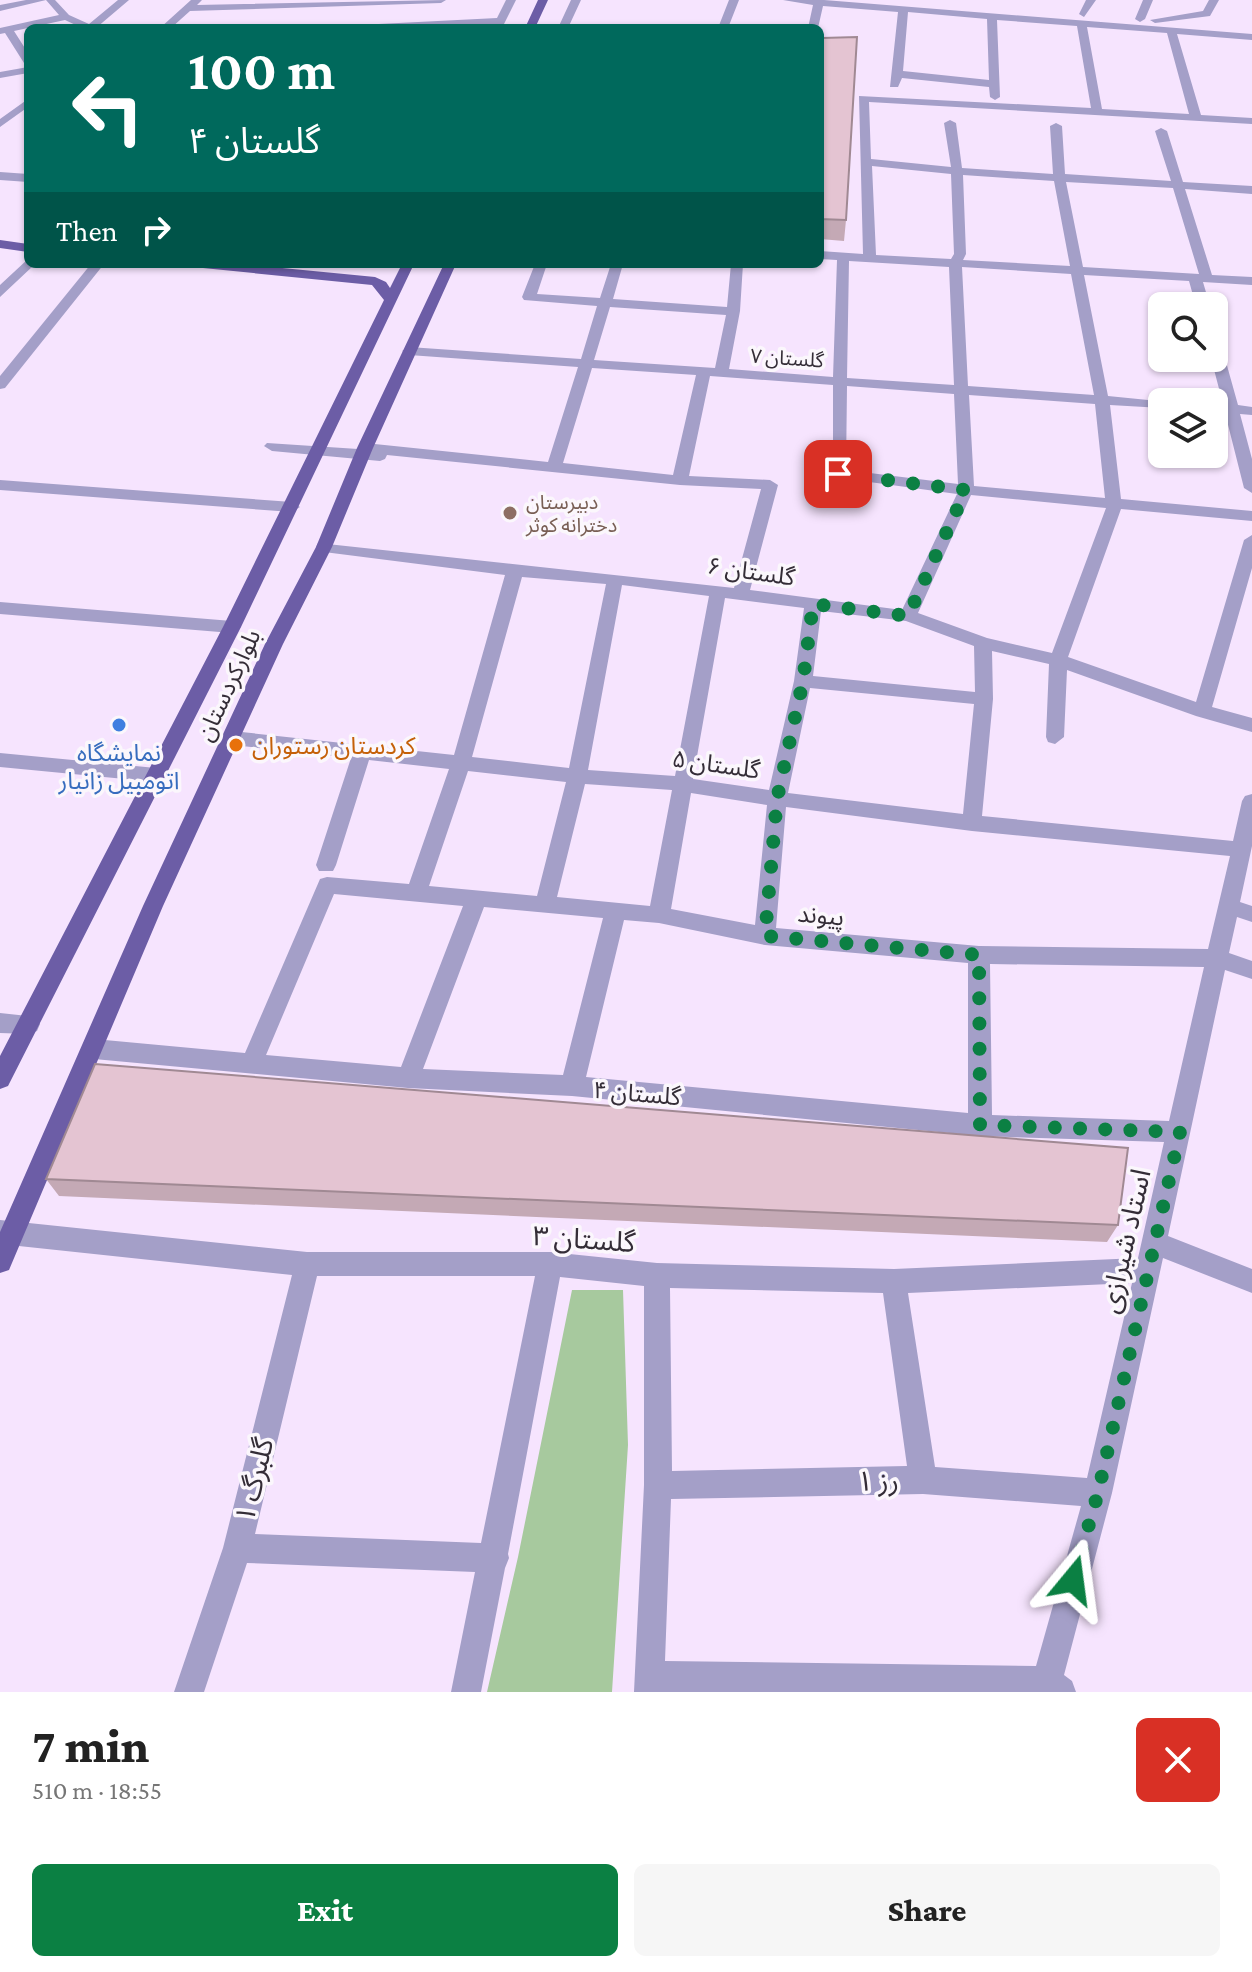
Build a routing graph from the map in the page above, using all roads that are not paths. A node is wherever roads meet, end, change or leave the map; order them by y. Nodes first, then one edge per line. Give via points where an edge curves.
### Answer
1 (41, 0) edge
2 (124, 0) edge
3 (430, 0) edge
4 (441, 0) edge
5 (511, 0) edge
6 (543, 0) edge
7 (554, 0) edge
8 (576, 0) edge
9 (734, 0) edge
10 (788, 0) edge
11 (1091, 0) edge
12 (1148, 0) edge
13 (1214, 0) edge
14 (54, 1) edge
15 (819, 2) junction
16 (956, 2) edge
17 (193, 4) edge
18 (905, 4) edge
19 (0, 8) edge
20 (66, 17) junction
21 (290, 17) dead end
22 (992, 17) junction
23 (1083, 19) junction
24 (1140, 19) junction
25 (176, 20) junction
26 (1155, 20) junction
27 (33, 24) edge
28 (81, 24) edge
29 (95, 24) edge
30 (170, 24) edge
31 (421, 24) edge
32 (499, 24) edge
33 (532, 24) edge
34 (545, 24) edge
35 (565, 24) edge
36 (725, 24) edge
37 (814, 24) edge
38 (24, 26) edge
39 (1252, 26) edge
40 (4, 30) edge
41 (1172, 33) junction
42 (1252, 37) edge
43 (24, 56) edge
44 (24, 71) edge
45 (898, 74) junction
46 (0, 75) edge
47 (996, 84) junction
48 (888, 100) junction
49 (24, 104) edge
50 (0, 105) edge
51 (994, 107) junction
52 (1097, 113) junction
53 (1196, 118) junction
54 (1252, 121) edge
55 (950, 123) dead end
56 (0, 124) edge
57 (1056, 126) dead end
58 (1161, 131) dead end
59 (866, 162) junction
60 (24, 164) edge
61 (957, 171) junction
62 (6, 176) edge
63 (1059, 178) junction
64 (1179, 184) junction
65 (1252, 190) edge
66 (0, 233) edge
67 (24, 236) edge
68 (0, 244) edge
69 (24, 247) edge
70 (824, 255) edge
71 (843, 256) junction
72 (870, 258) junction
73 (955, 263) junction
74 (24, 267) edge
75 (95, 268) edge
76 (243, 268) edge
77 (406, 268) edge
78 (448, 268) edge
79 (540, 268) edge
80 (616, 268) edge
81 (737, 268) edge
82 (1079, 269) junction
83 (1201, 278) junction
84 (1252, 281) edge
85 (1202, 292) edge
86 (0, 293) edge
87 (390, 300) junction
88 (605, 303) junction
89 (733, 311) junction
90 (409, 351) junction
91 (586, 363) junction
92 (704, 372) junction
93 (1222, 372) edge
94 (721, 373) junction
95 (840, 381) junction
96 (0, 385) edge
97 (960, 390) junction
98 (1102, 400) junction
99 (1148, 403) edge
100 (1228, 409) edge
101 (1233, 409) junction
102 (1252, 411) edge
103 (272, 446) dead end
104 (319, 451) junction
105 (364, 451) junction
106 (392, 458) dead end
107 (554, 467) junction
108 (680, 480) junction
109 (0, 485) edge
110 (1252, 488) edge
111 (966, 490) junction
112 (1114, 506) junction
113 (292, 507) junction
114 (1252, 516) edge
115 (1252, 540) edge
116 (324, 547) junction
117 (515, 571) junction
118 (615, 579) junction
119 (718, 591) junction
120 (740, 596) junction
121 (813, 604) junction
122 (0, 608) edge
123 (908, 616) junction
124 (232, 627) junction
125 (983, 643) junction
126 (1058, 660) junction
127 (803, 681) junction
128 (984, 699) junction
129 (1202, 711) junction
130 (1252, 725) edge
131 (1055, 737) dead end
132 (232, 738) junction
133 (362, 753) junction
134 (0, 760) edge
135 (461, 763) junction
136 (156, 775) junction
137 (577, 776) junction
138 (681, 784) junction
139 (777, 799) junction
140 (1252, 801) edge
141 (972, 823) junction
142 (1240, 849) junction
143 (327, 875) junction
144 (416, 894) junction
145 (476, 900) junction
146 (545, 903) junction
147 (1227, 906) junction
148 (615, 913) junction
149 (1252, 914) edge
150 (659, 915) junction
151 (765, 936) junction
152 (979, 955) junction
153 (1216, 958) junction
154 (1252, 970) edge
155 (0, 1023) edge
156 (29, 1024) junction
157 (94, 1049) junction
158 (252, 1062) junction
159 (408, 1078) junction
160 (0, 1079) edge
161 (572, 1086) junction
162 (980, 1125) junction
163 (1180, 1132) junction
164 (5, 1234) edge
165 (1155, 1243) junction
166 (0, 1261) edge
167 (307, 1264) junction
168 (550, 1264) junction
169 (1149, 1270) junction
170 (657, 1275) junction
171 (894, 1281) junction
172 (1252, 1281) edge
173 (923, 1480) junction
174 (658, 1485) junction
175 (1098, 1493) junction
176 (237, 1548) junction
177 (495, 1558) junction
178 (650, 1684) edge
179 (1050, 1688) edge
180 (189, 1692) edge
181 (466, 1692) edge

1 - 19 street
2 - 29 street
3 - 4 street
3 - 17 street
3 - 31 street
5 - 32 street
6 - 33 main road
7 - 34 main road
8 - 35 street
9 - 36 street
10 - 15 street
11 - 23 street
12 - 24 street
13 - 26 street via 1207,14
14 - 20 street
15 - 18 street
15 - 37 street
16 - 18 street
16 - 23 street
17 - 25 street
18 - 22 street
18 - 45 street
20 - 27 street
20 - 28 street
21 - 25 street
22 - 23 street
22 - 47 street
23 - 24 street
23 - 41 street
23 - 52 street
24 - 26 street
25 - 30 street
26 - 39 street
38 - 40 street
40 - 43 street
41 - 42 street
41 - 53 street
44 - 46 street
45 - 47 street
45 - 48 street
47 - 51 street
48 - 51 street
48 - 59 street via 863,98
49 - 50 street
49 - 56 street
51 - 52 street
52 - 53 street
53 - 54 street
55 - 61 street
57 - 63 street
58 - 64 street
59 - 61 street
59 - 72 street
60 - 62 street
61 - 63 street
61 - 73 street via 960,254
63 - 64 street
63 - 82 street
64 - 65 street
64 - 83 street
66 - 67 main road
68 - 69 main road
70 - 71 street
71 - 72 street
71 - 95 street
72 - 73 street
73 - 82 street
73 - 97 street
74 - 86 street
75 - 96 street
76 - 87 main road via 375,281
77 - 87 main road, بلوارکردستان
78 - 90 main road, بلوارکردستان
79 - 88 street via 529,297
80 - 88 street
81 - 89 street
82 - 83 street
82 - 98 street
83 - 84 street
83 - 85 street
87 - 104 main road, بلوارکردستان
88 - 89 street
88 - 91 street
89 - 94 street
90 - 91 street, گلستان ۷
90 - 105 main road, بلوارکردستان
91 - 92 street, گلستان ۷
91 - 107 street
92 - 94 street, گلستان ۷
92 - 108 street
93 - 101 street
94 - 95 street, گلستان ۷
95 - 97 street, گلستان ۷
95 - 111 street via 838,474
97 - 98 street, گلستان ۷
97 - 111 street
98 - 99 street, گلستان ۷
98 - 112 street
100 - 101 street
101 - 102 street
101 - 110 street
103 - 104 street
104 - 105 street
104 - 113 main road, بلوارکردستان
105 - 106 street
105 - 107 street
105 - 116 main road, بلوارکردستان
107 - 108 street
108 - 120 street via 770,485
109 - 113 street
111 - 112 street
111 - 123 street
112 - 114 street
112 - 126 street
113 - 124 main road, بلوارکردستان
115 - 129 street
116 - 117 street, گلستان ۶
116 - 132 main road, بلوارکردستان
117 - 118 street, گلستان ۶
117 - 135 street
118 - 119 street, گلستان ۶
118 - 137 street
119 - 120 street, گلستان ۶
119 - 138 street
120 - 121 street, گلستان ۶
121 - 123 street, گلستان ۶
121 - 127 street
122 - 124 street
123 - 125 street, گلستان ۶
124 - 136 main road, بلوارکردستان
125 - 126 street, گلستان ۶
125 - 128 street
126 - 129 street, گلستان ۶
126 - 131 street
127 - 128 street
127 - 139 street
128 - 141 street
129 - 130 street, گلستان ۶
132 - 133 street, گلستان ۵
132 - 157 main road, بلوارکردستان via 153,906
133 - 135 street, گلستان ۵
133 - 143 street
134 - 136 street
135 - 137 street, گلستان ۵
135 - 144 street
136 - 156 main road, بلوارکردستان
137 - 138 street, گلستان ۵
137 - 146 street
138 - 139 street, گلستان ۵
138 - 150 street
139 - 141 street, گلستان ۵
139 - 151 street
140 - 142 street, استاد شیرازی
141 - 142 street, گلستان ۵
142 - 147 street, استاد شیرازی
143 - 144 street, پیوند
143 - 158 street
144 - 145 street, پیوند
145 - 146 street, پیوند
145 - 159 street
146 - 148 street, پیوند
147 - 149 street
147 - 153 street, استاد شیرازی
148 - 150 street, پیوند
148 - 161 street
150 - 151 street, پیوند
151 - 152 street, پیوند
152 - 153 street, پیوند
152 - 162 street
153 - 154 street, پیوند
153 - 163 street, استاد شیرازی
155 - 156 street
156 - 160 main road, بلوارکردستان
157 - 158 street, گلستان ۴
157 - 164 main road, بلوارکردستان
158 - 159 street, گلستان ۴
159 - 161 street, گلستان ۴
161 - 162 street, گلستان ۴
162 - 163 street, گلستان ۴
163 - 165 street, استاد شیرازی
164 - 166 main road, بلوارکردستان
164 - 167 street, گلستان ۳
165 - 169 street, استاد شیرازی
165 - 172 street
167 - 168 street, گلستان ۳
167 - 176 street, گلبرگ ۱
168 - 170 street, گلستان ۳
168 - 177 street
169 - 171 street, گلستان ۳
169 - 175 street, استاد شیرازی
170 - 171 street, گلستان ۳
170 - 174 street
171 - 173 street
173 - 174 street, رز ۱
173 - 175 street, رز ۱
174 - 178 street
175 - 179 street, استاد شیرازی
176 - 177 street
176 - 180 street, گلبرگ ۱
177 - 181 street
178 - 179 street

